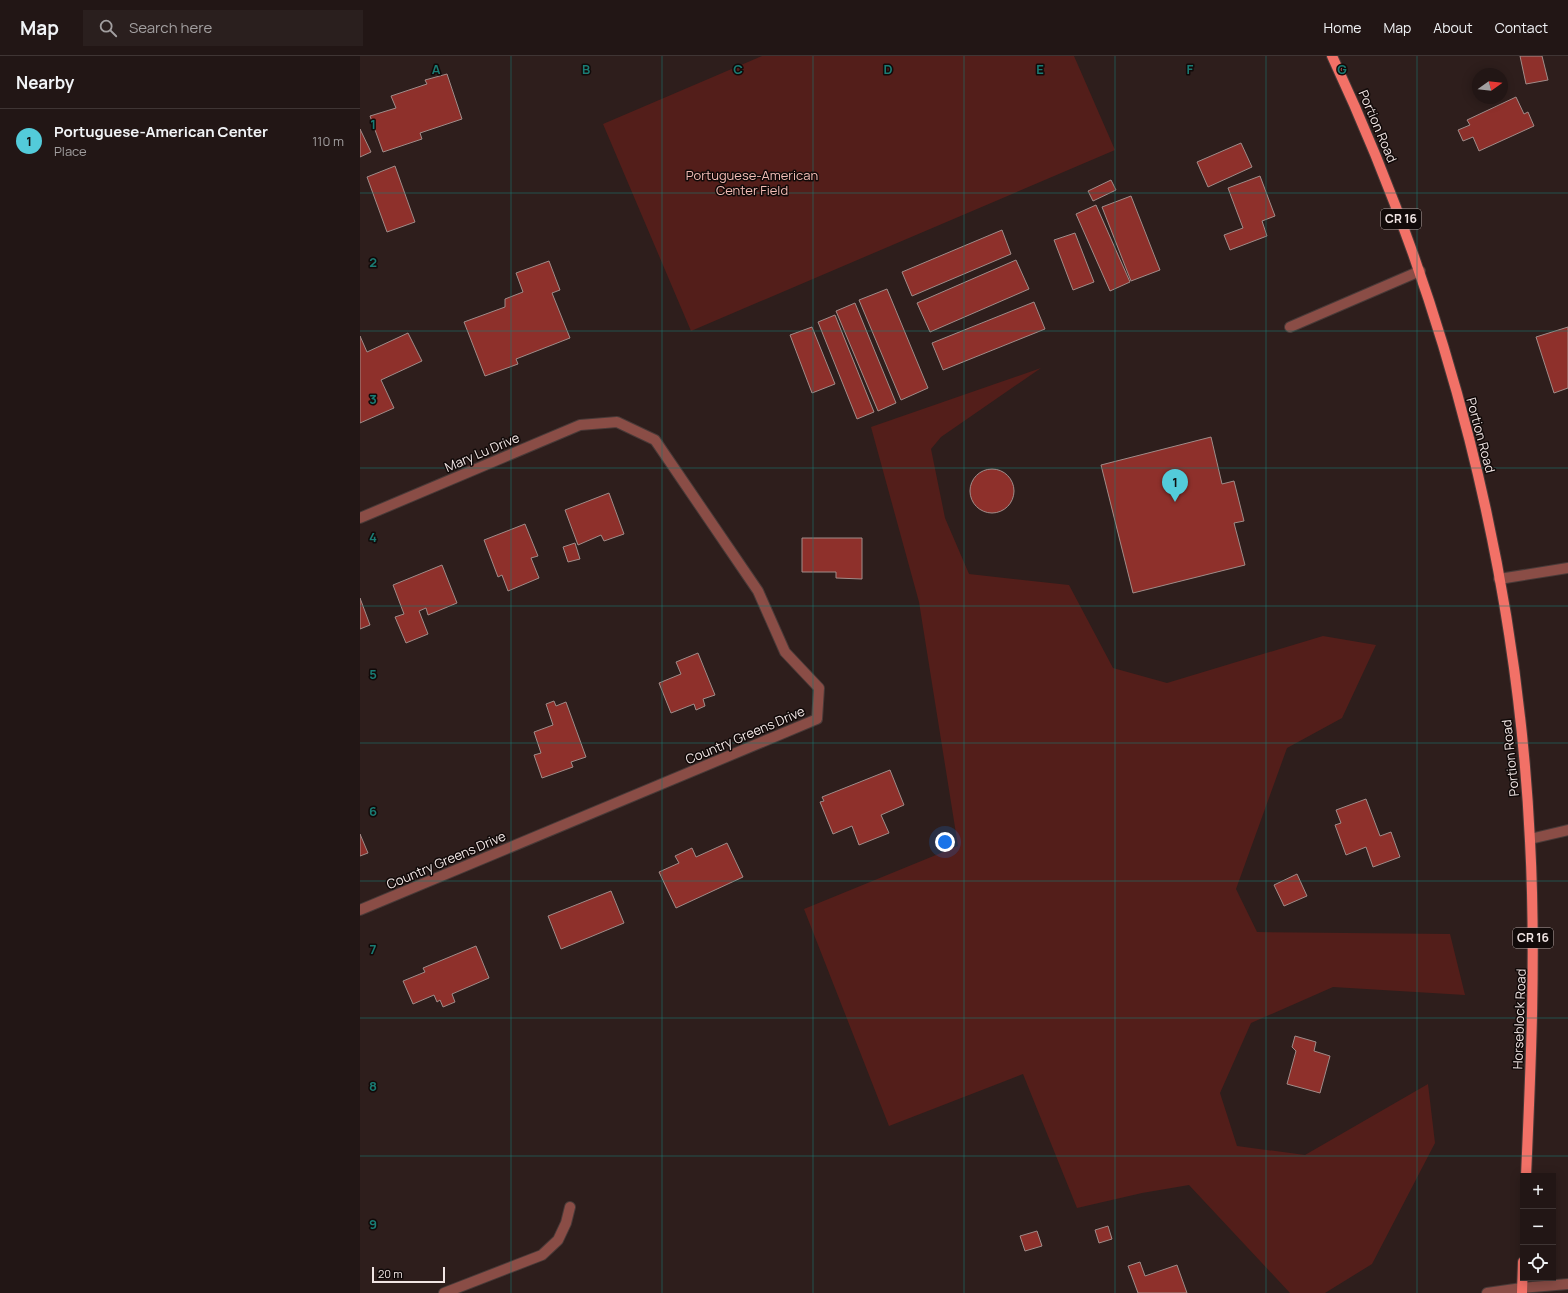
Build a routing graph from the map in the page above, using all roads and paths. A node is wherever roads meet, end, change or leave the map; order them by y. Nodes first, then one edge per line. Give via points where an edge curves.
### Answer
1 (1332, 56) edge
2 (1420, 271) junction
3 (1290, 327) dead end
4 (616, 422) joint
5 (360, 518) edge
6 (1568, 568) edge
7 (1499, 579) junction
8 (1568, 830) edge
9 (1530, 839) junction
10 (360, 910) edge
11 (1526, 1173) edge
12 (570, 1207) dead end
13 (1568, 1284) edge
14 (1522, 1290) edge
15 (444, 1293) edge
16 (1487, 1293) edge

1 - 2 main road, Portion Road / CR 16 via 1374,150
2 - 3 street
2 - 7 main road, Portion Road / CR 16 via 1438,325 1476,463
4 - 5 street, Mary Lu Drive via 580,425
4 - 10 street, Country Greens Drive via 655,440 758,591 785,652 819,688 817,719
6 - 7 street
7 - 9 main road, Portion Road / CR 16 via 1521,728
8 - 9 street
9 - 11 main road, Horseblock Road / CR 16 via 1534,967
12 - 15 street via 558,1240 542,1255
13 - 14 street
14 - 16 street

